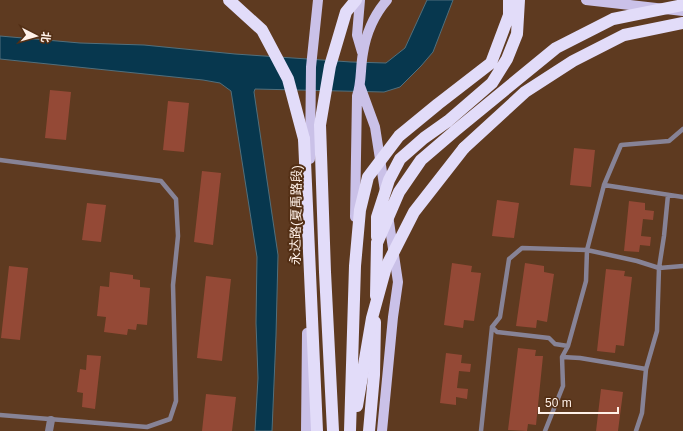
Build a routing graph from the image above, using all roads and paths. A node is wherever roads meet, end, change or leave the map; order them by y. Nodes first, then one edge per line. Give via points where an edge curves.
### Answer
1 (229, 0) edge
2 (318, 0) edge
3 (356, 0) edge
4 (360, 0) edge
5 (387, 0) edge
6 (509, 0) edge
7 (519, 0) edge
8 (586, 0) edge
9 (683, 5) edge
10 (683, 11) edge
11 (683, 23) edge
12 (362, 54) junction
13 (360, 86) junction
14 (683, 129) edge
15 (0, 160) edge
16 (604, 185) junction
17 (668, 195) junction
18 (683, 197) edge
19 (377, 243) junction
20 (587, 250) junction
21 (683, 266) edge
22 (659, 268) junction
23 (492, 327) junction
24 (568, 346) junction
25 (562, 357) junction
26 (646, 368) junction
27 (0, 415) edge
28 (51, 420) junction
29 (49, 431) edge
30 (306, 431) edge
31 (318, 431) edge
32 (333, 431) edge
33 (351, 431) edge
34 (368, 431) edge
35 (382, 431) edge
36 (481, 431) edge
37 (545, 431) edge
38 (636, 431) edge

1 - 31 highway, bridge via 262,30 288,79 304,139
2 - 30 main road, 永达路(夏禹路段) via 311,67
3 - 32 highway via 346,12 330,66 320,125
4 - 12 main road via 357,35
5 - 12 main road via 378,10
6 - 33 highway, bridge via 509,15 491,62 399,136 368,177 360,210 355,266
7 - 19 highway, bridge via 517,34 508,59 492,83 400,159 389,180 378,217
8 - 10 main road
9 - 19 highway, bridge via 613,19 556,48 421,160 399,192
11 - 33 highway, bridge via 624,35 573,61 525,92 464,148 414,212 386,267 372,318
12 - 13 main road
13 - 33 main road via 357,96
13 - 35 main road via 375,127 398,282
14 - 16 lane via 669,141 622,145
15 - 28 lane via 161,181 176,199 178,236 173,285 176,401 170,419 147,428
16 - 17 lane
16 - 20 lane
17 - 18 lane
17 - 22 lane
19 - 34 highway, bridge via 374,375
20 - 22 lane
20 - 23 lane via 522,248 509,258 500,318
20 - 24 lane via 586,281
21 - 22 lane
22 - 26 lane via 657,332
23 - 24 lane via 497,332 549,338 555,344
23 - 36 lane
24 - 25 lane
25 - 26 lane
25 - 37 lane via 563,386
26 - 38 lane via 642,414
27 - 28 lane
28 - 29 street

